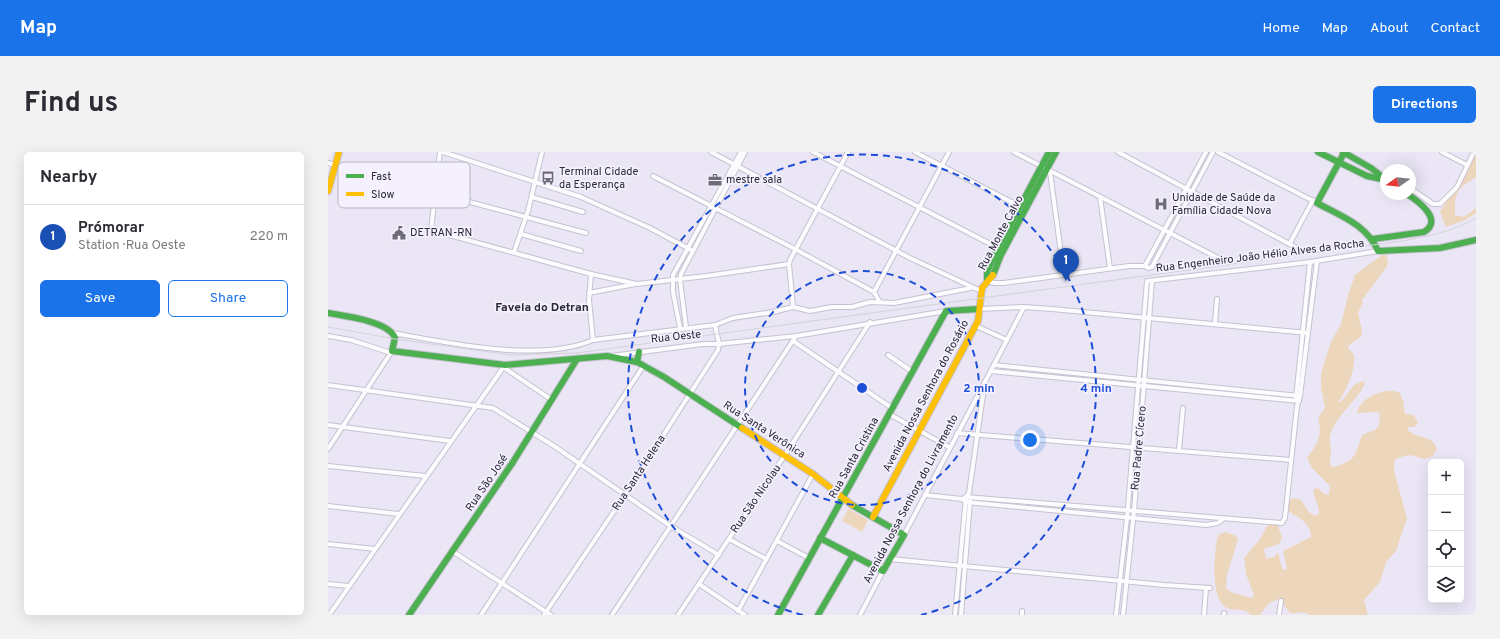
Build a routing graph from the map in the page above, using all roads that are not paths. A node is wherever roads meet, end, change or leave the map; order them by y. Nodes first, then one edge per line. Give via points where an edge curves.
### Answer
1 (339, 152) edge
2 (441, 152) edge
3 (542, 152) edge
4 (711, 152) edge
5 (741, 152) edge
6 (746, 152) edge
7 (813, 152) edge
8 (848, 152) edge
9 (915, 152) edge
10 (949, 152) edge
11 (1014, 152) edge
12 (1050, 152) edge
13 (1056, 152) edge
14 (1118, 152) edge
15 (1206, 152) edge
16 (1213, 152) edge
17 (1218, 152) edge
18 (1318, 152) edge
19 (1344, 152) edge
20 (1442, 152) edge
21 (1474, 152) edge
22 (440, 162) edge
23 (328, 163) edge
24 (1339, 163) junction
25 (335, 164) junction
26 (1467, 165) junction
27 (736, 166) junction
28 (941, 166) junction
29 (840, 167) junction
30 (1046, 170) junction
31 (1380, 175) edge
32 (653, 176) dead end
33 (1380, 179) edge
34 (536, 181) junction
35 (1187, 190) junction
36 (328, 191) edge
37 (1416, 192) edge
38 (1192, 193) junction
39 (532, 197) junction
40 (1100, 198) junction
41 (1415, 200) edge
42 (470, 202) edge
43 (1315, 202) junction
44 (434, 208) edge
45 (714, 208) junction
46 (817, 208) junction
47 (919, 208) junction
48 (1023, 208) junction
49 (583, 212) dead end
50 (527, 218) junction
51 (1167, 232) junction
52 (586, 233) dead end
53 (521, 234) junction
54 (1476, 240) edge
55 (1375, 242) junction
56 (1290, 243) junction
57 (1295, 246) dead end
58 (688, 248) junction
59 (998, 248) junction
60 (796, 249) junction
61 (581, 251) dead end
62 (693, 251) junction
63 (897, 251) junction
64 (1378, 251) junction
65 (514, 252) junction
66 (1222, 260) dead end
67 (1317, 261) junction
68 (1310, 262) junction
69 (789, 264) junction
70 (1145, 266) junction
71 (1110, 268) junction
72 (591, 274) junction
73 (1064, 275) junction
74 (672, 280) junction
75 (680, 280) junction
76 (1152, 280) junction
77 (987, 281) junction
78 (1146, 283) joint
79 (637, 284) junction
80 (971, 288) junction
81 (981, 291) junction
82 (874, 292) junction
83 (589, 293) junction
84 (877, 299) junction
85 (1217, 299) dead end
86 (793, 307) junction
87 (1024, 307) junction
88 (979, 309) junction
89 (946, 310) junction
90 (328, 313) edge
91 (1145, 317) junction
92 (1150, 317) junction
93 (870, 322) junction
94 (1215, 323) junction
95 (715, 325) junction
96 (976, 326) junction
97 (686, 327) junction
98 (680, 328) junction
99 (1302, 332) junction
100 (393, 333) junction
101 (1308, 333) junction
102 (328, 336) edge
103 (796, 336) junction
104 (593, 340) junction
105 (1007, 340) junction
106 (793, 341) junction
107 (719, 344) junction
108 (392, 352) junction
109 (639, 352) junction
110 (888, 355) dead end
111 (607, 356) junction
112 (577, 359) junction
113 (637, 362) junction
114 (644, 365) junction
115 (504, 366) junction
116 (994, 366) junction
117 (839, 371) junction
118 (913, 372) junction
119 (991, 372) junction
120 (1138, 380) junction
121 (1145, 380) junction
122 (328, 385) edge
123 (1137, 385) junction
124 (984, 386) junction
125 (1144, 386) junction
126 (366, 391) junction
127 (690, 394) junction
128 (1298, 398) junction
129 (552, 400) junction
130 (477, 406) junction
131 (1183, 408) dead end
132 (891, 411) junction
133 (737, 424) junction
134 (328, 425) edge
135 (342, 428) junction
136 (920, 431) junction
137 (532, 433) junction
138 (957, 433) junction
139 (976, 435) junction
140 (450, 441) junction
141 (949, 447) junction
142 (1133, 447) junction
143 (1138, 447) junction
144 (328, 449) edge
145 (1179, 450) junction
146 (785, 455) junction
147 (1291, 460) junction
148 (580, 463) junction
149 (328, 466) edge
150 (813, 474) junction
151 (425, 476) junction
152 (625, 495) junction
153 (925, 495) junction
154 (969, 496) junction
155 (843, 499) junction
156 (966, 501) junction
157 (1055, 504) junction
158 (328, 506) edge
159 (1054, 511) junction
160 (1128, 511) junction
161 (1134, 511) junction
162 (399, 514) junction
163 (873, 518) junction
164 (1127, 518) junction
165 (1133, 518) junction
166 (1223, 519) junction
167 (669, 525) junction
168 (904, 535) junction
169 (820, 538) junction
170 (729, 539) junction
171 (777, 541) junction
172 (328, 544) edge
173 (375, 549) junction
174 (452, 551) junction
175 (718, 555) junction
176 (853, 555) junction
177 (809, 558) junction
178 (766, 559) junction
179 (890, 559) junction
180 (959, 566) junction
181 (965, 567) junction
182 (883, 571) junction
183 (1119, 581) junction
184 (1126, 581) junction
185 (328, 584) edge
186 (501, 584) junction
187 (699, 584) junction
188 (349, 586) junction
189 (1281, 600) dead end
190 (738, 611) junction
191 (545, 614) edge
192 (329, 615) edge
193 (409, 615) edge
194 (481, 615) edge
195 (550, 615) edge
196 (612, 615) edge
197 (680, 615) edge
198 (745, 615) edge
199 (778, 615) edge
200 (818, 615) edge
201 (860, 615) edge
202 (955, 615) edge
203 (961, 615) edge
204 (1116, 615) edge
205 (1123, 615) edge
206 (1204, 615) edge
207 (1279, 615) edge

1 - 25 main road
2 - 22 street
2 - 34 street
3 - 34 street
4 - 27 street
5 - 27 street
6 - 27 street
7 - 29 street
8 - 29 street
9 - 28 street
10 - 28 street
11 - 30 street
12 - 30 main road, Rua Monte Calvo
13 - 30 main road, Rua Monte Calvo
14 - 35 street
15 - 35 street
16 - 38 street
17 - 43 street
18 - 24 main road
19 - 24 main road
19 - 31 main road
20 - 26 street
21 - 26 street
23 - 25 street
24 - 33 main road via 1367,176
24 - 43 main road
25 - 36 main road
26 - 37 street via 1457,187 1438,205
27 - 45 street
27 - 46 street
28 - 47 street
28 - 48 street
29 - 46 street
29 - 47 street
30 - 40 street
30 - 48 main road, Rua Monte Calvo
30 - 73 street
32 - 45 street
34 - 39 street
34 - 58 street via 581,197
35 - 38 street
35 - 51 street
38 - 51 street
38 - 56 street
39 - 49 street
39 - 50 street
40 - 51 street
40 - 71 street
41 - 55 main road via 1426,208 1431,221 1429,229
42 - 50 street
43 - 55 main road via 1362,228
43 - 56 street
44 - 65 street via 431,230
45 - 58 street
45 - 60 street
45 - 62 street
46 - 60 street
46 - 63 street
47 - 59 street
47 - 63 street
48 - 59 main road, Rua Monte Calvo
48 - 77 main road, Rua Monte Calvo via 993,276
50 - 52 street
50 - 53 street
51 - 66 street
51 - 70 street
51 - 70 street via 1152,266
53 - 61 street
53 - 65 street
54 - 64 main road, Rua Engenheiro João Hélio Alves da Rocha via 1454,247
55 - 64 main road, Rua Engenheiro João Hélio Alves da Rocha
56 - 57 street
58 - 62 street
58 - 74 street
59 - 77 main road, Rua Monte Calvo via 987,272
60 - 69 street
60 - 82 street
62 - 75 street
63 - 80 street
63 - 82 street
64 - 67 street, Rua Engenheiro João Hélio Alves da Rocha
65 - 72 street
67 - 68 street, Rua Engenheiro João Hélio Alves da Rocha
67 - 101 street
68 - 76 street, Rua Engenheiro João Hélio Alves da Rocha
68 - 99 street
69 - 75 street
69 - 86 street
70 - 71 street
71 - 73 street
72 - 79 street
72 - 83 street
73 - 77 street via 1004,283
74 - 75 street
74 - 79 street
74 - 98 street
75 - 97 street
76 - 78 street, Rua Engenheiro João Hélio Alves da Rocha
76 - 92 street, Rua Padre Cícero
77 - 81 main road, Avenida Nossa Senhora do Rosário
78 - 91 street, Rua Padre Cícero
79 - 83 street
80 - 81 street
80 - 84 street, Rua Oeste via 894,303
81 - 88 main road, Avenida Nossa Senhora do Rosário
82 - 84 street
83 - 104 street
84 - 86 street, Rua Oeste via 852,307 832,307 814,311
85 - 94 street
86 - 95 street, Rua Oeste via 733,318
87 - 88 street
87 - 91 street
87 - 105 street, Avenida Nossa Senhora do Livramento
88 - 89 main road, Rua Oeste
88 - 96 main road, Avenida Nossa Senhora do Rosário
89 - 93 street, Rua Oeste
89 - 118 main road, Rua Santa Cristina
90 - 100 main road, Rua Oeste via 379,324
91 - 92 street
91 - 120 street, Rua Padre Cícero
92 - 94 street
92 - 121 street, Rua Padre Cícero
93 - 103 street, Rua Oeste
93 - 117 street, Rua São Nicolau
94 - 99 street
95 - 97 street, Rua Oeste
95 - 107 street
96 - 105 street
96 - 136 main road, Avenida Nossa Senhora do Rosário
97 - 98 street, Rua Oeste
98 - 104 street, Rua Oeste
99 - 101 street
99 - 128 street
100 - 104 street, Rua Oeste via 492,348 541,351 575,348
100 - 108 main road
101 - 128 street
102 - 108 street, Rua Oeste
103 - 106 street
103 - 107 street, Rua Oeste
105 - 116 street, Avenida Nossa Senhora do Livramento
106 - 117 street
106 - 133 street
107 - 109 street, Rua Oeste
107 - 127 street, Rua Santa Helena via 718,350
108 - 115 main road, Rua Oeste
108 - 126 street
109 - 111 street, Rua Oeste
109 - 113 main road
110 - 118 street
111 - 112 main road, Rua Oeste
111 - 113 main road, Rua Santa Verônica
112 - 115 main road, Rua Oeste
112 - 129 main road, Rua São José
113 - 114 main road, Rua Santa Verônica
114 - 127 main road, Rua Santa Verônica
114 - 148 street
115 - 129 street
115 - 130 street
116 - 119 street, Avenida Nossa Senhora do Livramento
116 - 120 street
117 - 132 street
117 - 146 street, Rua São Nicolau
118 - 132 main road, Rua Santa Cristina
119 - 123 street
119 - 124 street, Avenida Nossa Senhora do Livramento
120 - 121 street
120 - 123 street, Rua Padre Cícero
121 - 125 street, Rua Padre Cícero
121 - 128 street
122 - 126 street
123 - 125 street
123 - 142 street, Rua Padre Cícero
124 - 138 street, Avenida Nossa Senhora do Livramento
124 - 139 street
125 - 128 street
125 - 143 street, Rua Padre Cícero
126 - 130 street
126 - 135 street
127 - 133 main road, Rua Santa Verônica
127 - 152 street, Rua Santa Helena
128 - 147 street
129 - 137 main road, Rua São José
130 - 137 street via 498,411
130 - 140 street
131 - 145 street
132 - 136 street
132 - 155 main road, Rua Santa Cristina
133 - 146 main road, Rua Santa Verônica
133 - 167 street
134 - 135 street
135 - 140 street
135 - 144 street
136 - 141 street
136 - 163 main road, Avenida Nossa Senhora do Rosário
137 - 148 street
137 - 174 main road, Rua São José
138 - 139 street
138 - 141 street, Avenida Nossa Senhora do Livramento
139 - 142 street
139 - 154 street
140 - 151 street
141 - 153 street, Avenida Nossa Senhora do Livramento
142 - 143 street
142 - 160 street, Rua Padre Cícero
143 - 145 street
143 - 161 street, Rua Padre Cícero
145 - 147 street
146 - 150 main road, Rua Santa Verônica
146 - 170 street, Rua São Nicolau
147 - 166 street via 1285,518 1282,523
148 - 152 street
148 - 186 street
149 - 151 street
150 - 155 main road, Rua Santa Verônica
150 - 171 street
151 - 162 street
152 - 167 street
152 - 191 street, Rua Santa Helena
153 - 156 street
153 - 168 street, Avenida Nossa Senhora do Livramento
154 - 156 street
154 - 156 street
154 - 157 street
155 - 163 main road, Rua Santa Verônica
155 - 169 main road, Rua Santa Cristina
156 - 159 street
156 - 180 street
156 - 181 street
157 - 159 street
157 - 160 street
158 - 162 street
159 - 164 street
160 - 161 street
160 - 164 street, Rua Padre Cícero
161 - 165 street, Rua Padre Cícero
161 - 166 street
162 - 173 street
163 - 168 main road, Rua Santa Verônica
164 - 165 street
164 - 183 street, Rua Padre Cícero
165 - 166 street via 1206,525 1214,525
165 - 184 street, Rua Padre Cícero
167 - 175 street
167 - 196 street
168 - 179 main road, Avenida Nossa Senhora do Livramento
169 - 176 main road
169 - 177 main road, Rua Santa Cristina
170 - 175 street, Rua São Nicolau
170 - 178 street
171 - 177 street
171 - 178 street
172 - 173 street
173 - 188 street
174 - 186 street
174 - 193 main road, Rua São José
175 - 187 street, Rua São Nicolau
176 - 182 main road
176 - 200 main road
177 - 199 main road, Rua Santa Cristina
178 - 190 street
179 - 180 street
179 - 182 main road, Avenida Nossa Senhora do Livramento
180 - 181 street
180 - 202 street
181 - 183 street
181 - 203 street
182 - 201 street, Avenida Nossa Senhora do Livramento
183 - 184 street
183 - 204 street, Rua Padre Cícero
184 - 205 street, Rua Padre Cícero
184 - 206 street via 1208,588
185 - 188 street
186 - 191 street
186 - 194 street
187 - 190 street
187 - 197 street, Rua São Nicolau
188 - 192 street
189 - 207 street
190 - 198 street
191 - 195 street

